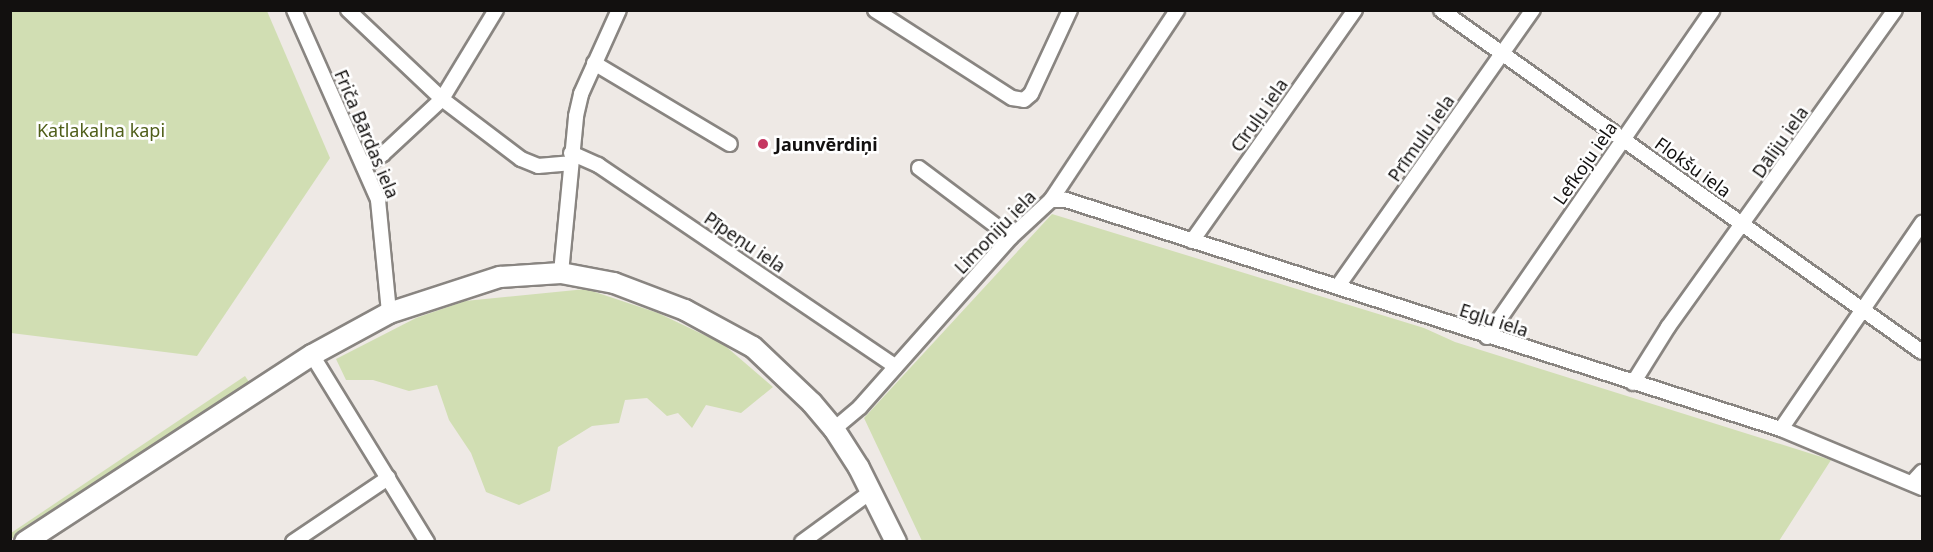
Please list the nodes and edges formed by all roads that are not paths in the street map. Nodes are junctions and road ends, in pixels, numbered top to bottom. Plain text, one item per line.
1 (294, 10) edge
2 (348, 10) edge
3 (496, 10) edge
4 (619, 10) edge
5 (875, 10) edge
6 (1070, 10) edge
7 (1177, 10) edge
8 (1355, 10) edge
9 (1441, 10) edge
10 (1533, 10) edge
11 (1713, 10) edge
12 (1894, 10) edge
13 (1502, 54) junction
14 (594, 63) junction
15 (442, 99) junction
16 (1623, 139) junction
17 (730, 144) dead end
18 (570, 158) junction
19 (364, 166) junction
20 (919, 168) dead end
21 (1051, 200) junction
22 (1923, 223) edge
23 (1744, 226) junction
24 (1011, 237) junction
25 (1192, 241) junction
26 (561, 273) junction
27 (1338, 286) junction
28 (1861, 309) junction
29 (389, 313) junction
30 (1487, 337) junction
31 (1923, 352) edge
32 (312, 356) junction
33 (895, 366) junction
34 (1633, 383) junction
35 (834, 429) junction
36 (1781, 429) junction
37 (1923, 472) edge
38 (388, 478) junction
39 (1917, 486) edge
40 (872, 491) junction
41 (25, 542) edge
42 (293, 542) edge
43 (427, 542) edge
44 (802, 542) edge
45 (896, 542) edge

1 - 19 street, Friča Bārdas iela
2 - 15 street
3 - 15 street
4 - 14 street
5 - 6 street
7 - 21 street, Limoniju iela
8 - 25 street, Cīruļu iela
9 - 13 street, Flokšu iela
10 - 13 street, Prīmulu iela
11 - 16 street, Lefkoju iela
12 - 23 street, Dāliju iela
13 - 16 street, Flokšu iela
13 - 27 street, Prīmulu iela
14 - 17 street
14 - 18 street
15 - 18 street
15 - 19 street
16 - 23 street, Flokšu iela
16 - 30 street, Lefkoju iela
18 - 26 street
18 - 33 street, Pīpeņu iela
19 - 29 street, Friča Bārdas iela
20 - 24 street
21 - 24 street, Limoniju iela
21 - 25 street, Egļu iela
22 - 28 street
23 - 28 street, Flokšu iela
23 - 34 street, Dāliju iela
24 - 33 street, Limoniju iela
25 - 27 street, Egļu iela
26 - 29 main road
26 - 35 main road
27 - 30 street, Egļu iela
28 - 31 street, Flokšu iela
28 - 36 street
29 - 32 main road
30 - 34 street, Egļu iela
32 - 38 street
32 - 41 main road
33 - 35 street, Limoniju iela
34 - 36 street, Egļu iela
35 - 40 main road
36 - 39 street, Egļu iela
37 - 39 street
38 - 42 street
38 - 43 street
40 - 44 street
40 - 45 main road

